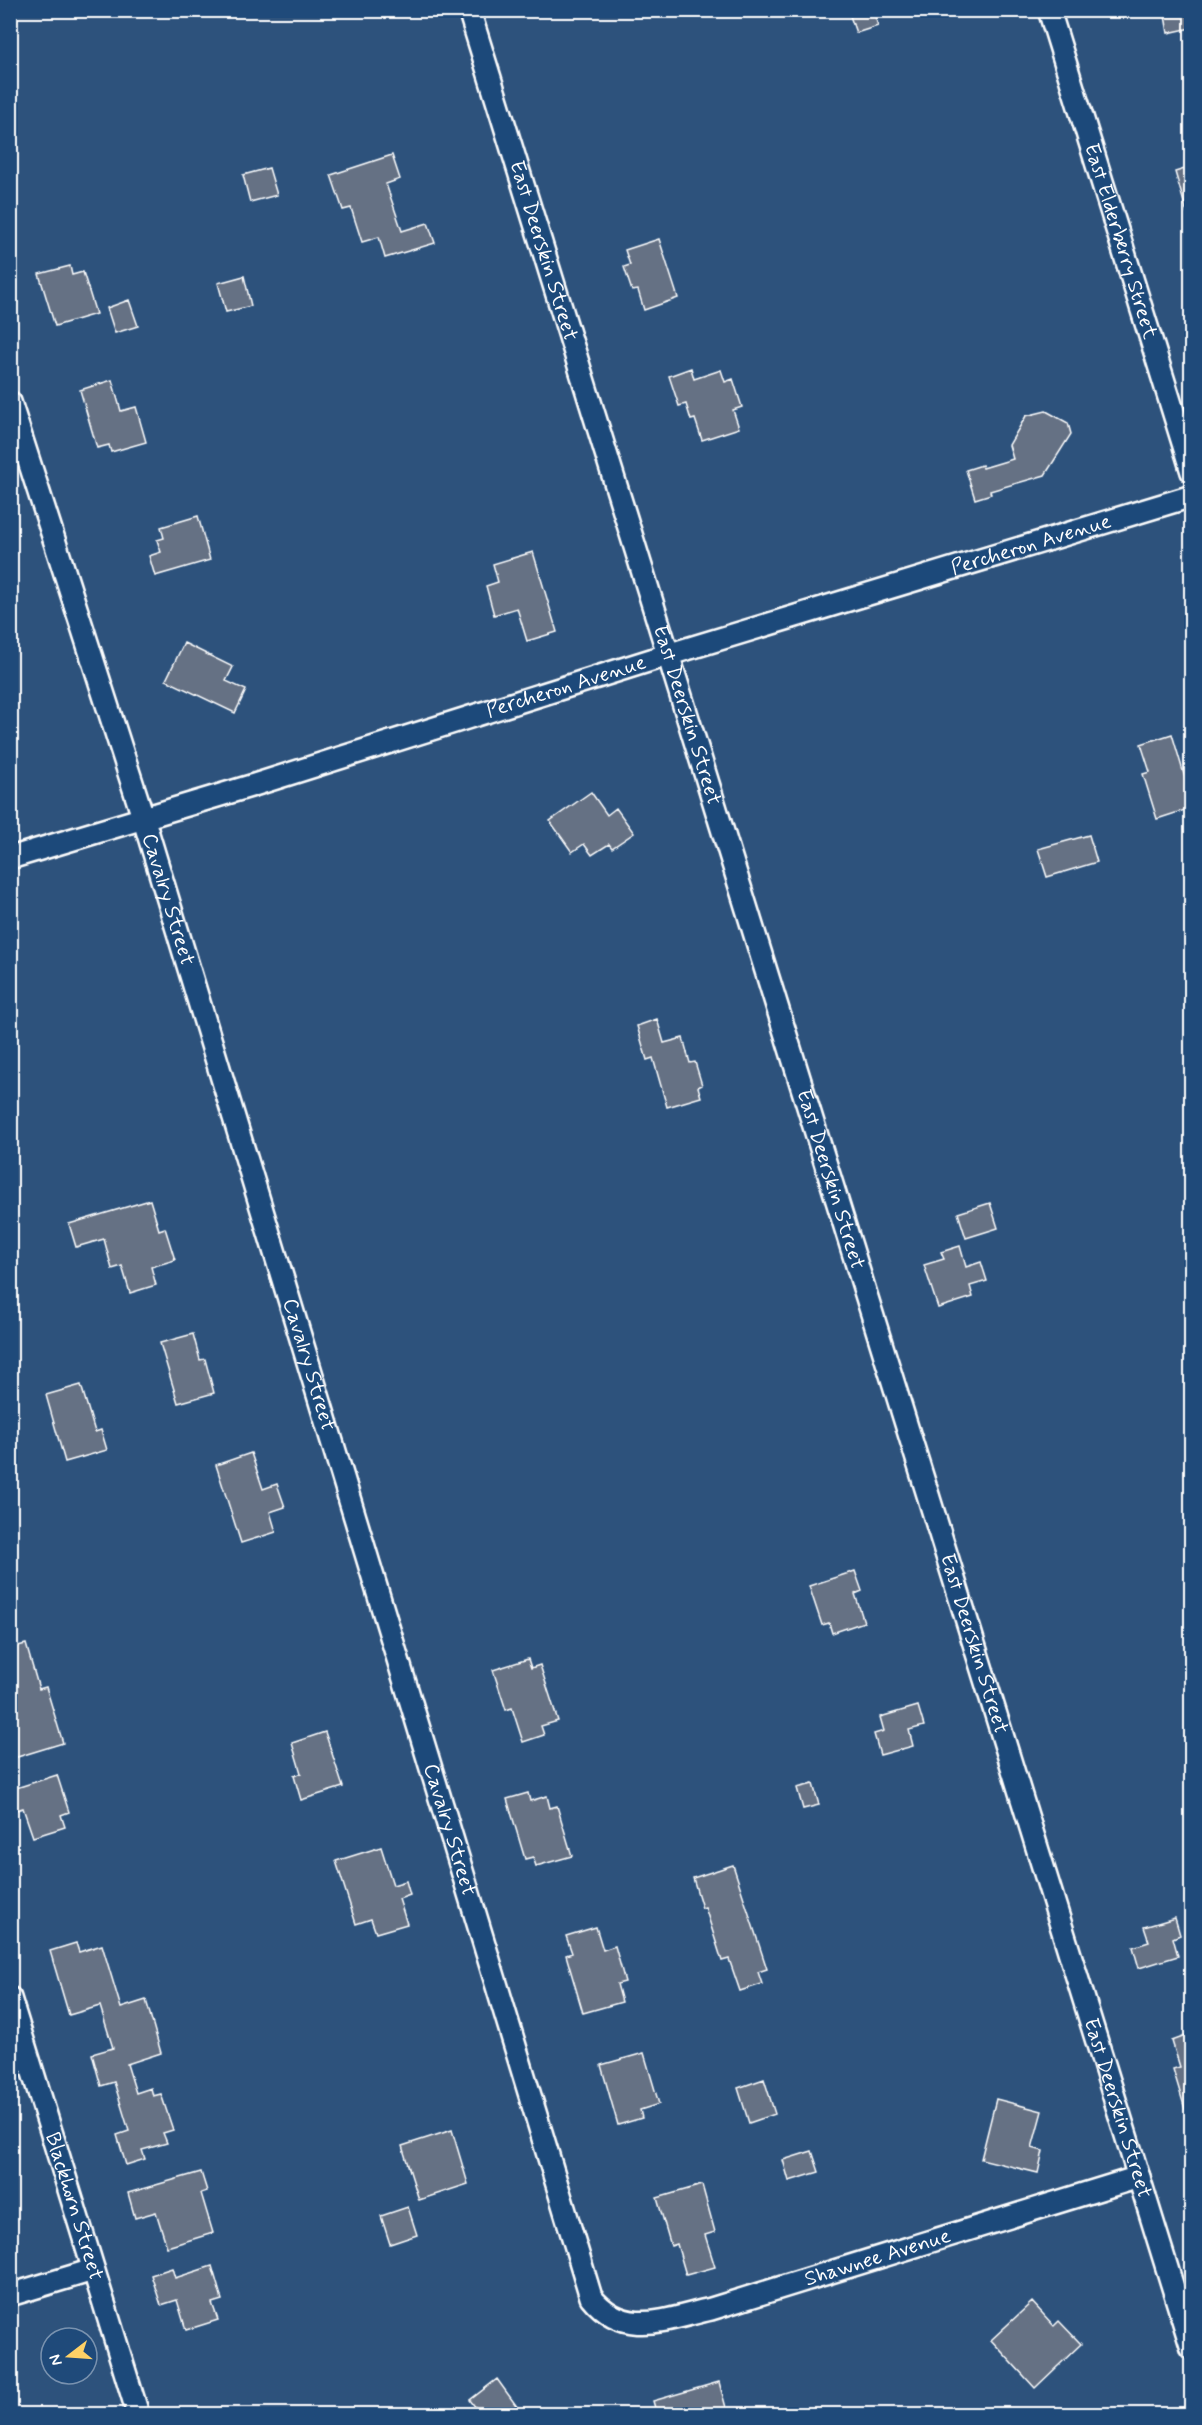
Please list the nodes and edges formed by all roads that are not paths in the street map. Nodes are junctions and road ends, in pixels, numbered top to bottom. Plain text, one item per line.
1 (469, 10) edge
2 (1049, 10) edge
3 (10, 402) edge
4 (1191, 472) edge
5 (1191, 496) edge
6 (667, 655) junction
7 (143, 818) junction
8 (10, 858) edge
9 (10, 1998) edge
10 (1139, 2177) junction
11 (93, 2270) junction
12 (10, 2295) edge
13 (616, 2319) joint
14 (1191, 2349) edge
15 (138, 2415) edge

1 - 6 street, East Deerskin Street
2 - 4 street, East Elderberry Street
3 - 7 street, Cavalry Street
5 - 6 street, Percheron Avenue
6 - 7 street, Percheron Avenue
6 - 10 street, East Deerskin Street
7 - 8 street, Percheron Avenue
7 - 13 street, Cavalry Street
9 - 11 street, Blackhorn Street
10 - 13 street, Shawnee Avenue
10 - 14 street, East Deerskin Street
11 - 12 street
11 - 15 street, Blackhorn Street

